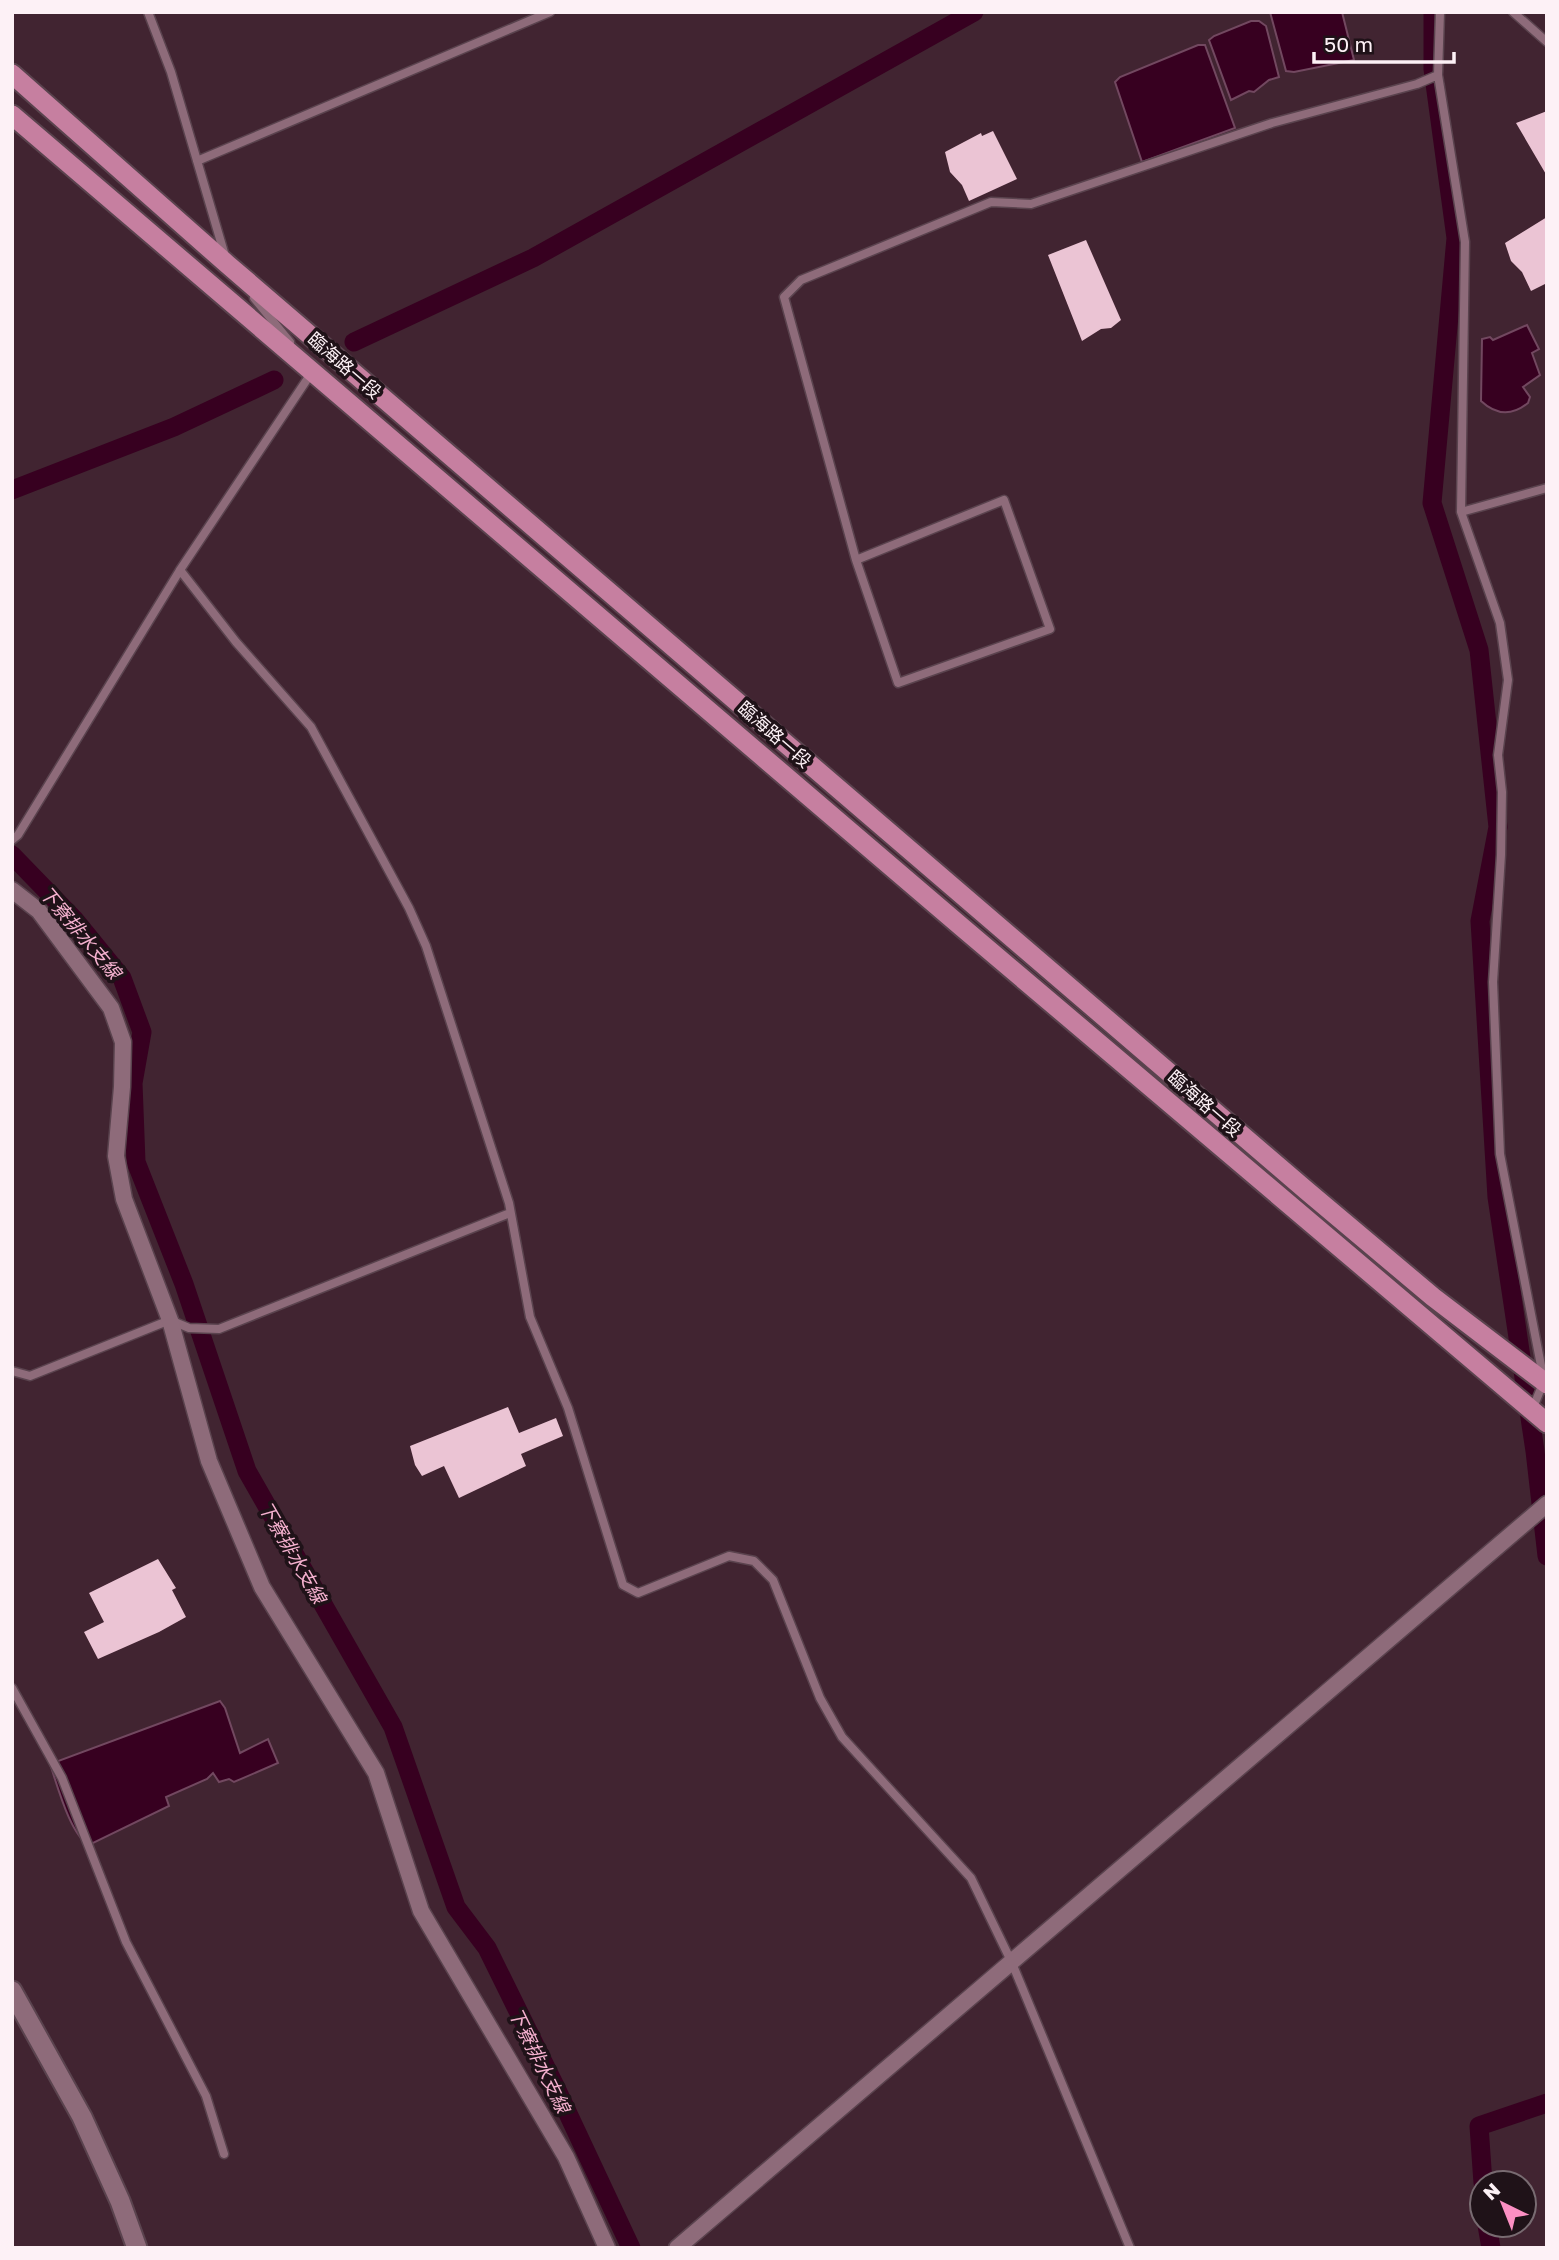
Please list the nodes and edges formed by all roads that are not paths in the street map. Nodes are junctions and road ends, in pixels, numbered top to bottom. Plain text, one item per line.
1 (148, 12) edge
2 (550, 12) edge
3 (1440, 12) edge
4 (1513, 12) edge
5 (1547, 42) edge
6 (12, 74) edge
7 (1438, 75) junction
8 (12, 115) edge
9 (197, 161) junction
10 (228, 264) junction
11 (313, 371) junction
12 (1547, 488) edge
13 (1461, 512) junction
14 (856, 560) junction
15 (180, 570) junction
16 (12, 841) edge
17 (12, 890) edge
18 (510, 1213) junction
19 (170, 1320) junction
20 (12, 1371) edge
21 (1545, 1382) edge
22 (1540, 1417) edge
23 (1547, 1504) edge
24 (12, 1688) edge
25 (1012, 1963) junction
26 (12, 1991) edge
27 (224, 2154) dead end
28 (138, 2248) edge
29 (607, 2248) edge
30 (677, 2248) edge
31 (1130, 2248) edge

1 - 9 lane
2 - 9 lane
3 - 7 lane
4 - 5 lane
6 - 10 main road, 臨海路一段
7 - 13 lane
7 - 14 lane
8 - 11 main road, 臨海路一段
9 - 10 lane
10 - 11 lane
10 - 21 main road, 臨海路一段
11 - 15 lane
11 - 22 main road, 臨海路一段
12 - 13 lane
13 - 21 lane
14 - 14 lane
15 - 16 lane
15 - 18 lane
17 - 19 street
18 - 19 lane
18 - 25 lane
19 - 20 lane
19 - 29 street
21 - 22 lane
23 - 25 street
24 - 27 lane
25 - 30 street
25 - 31 lane
26 - 28 street

